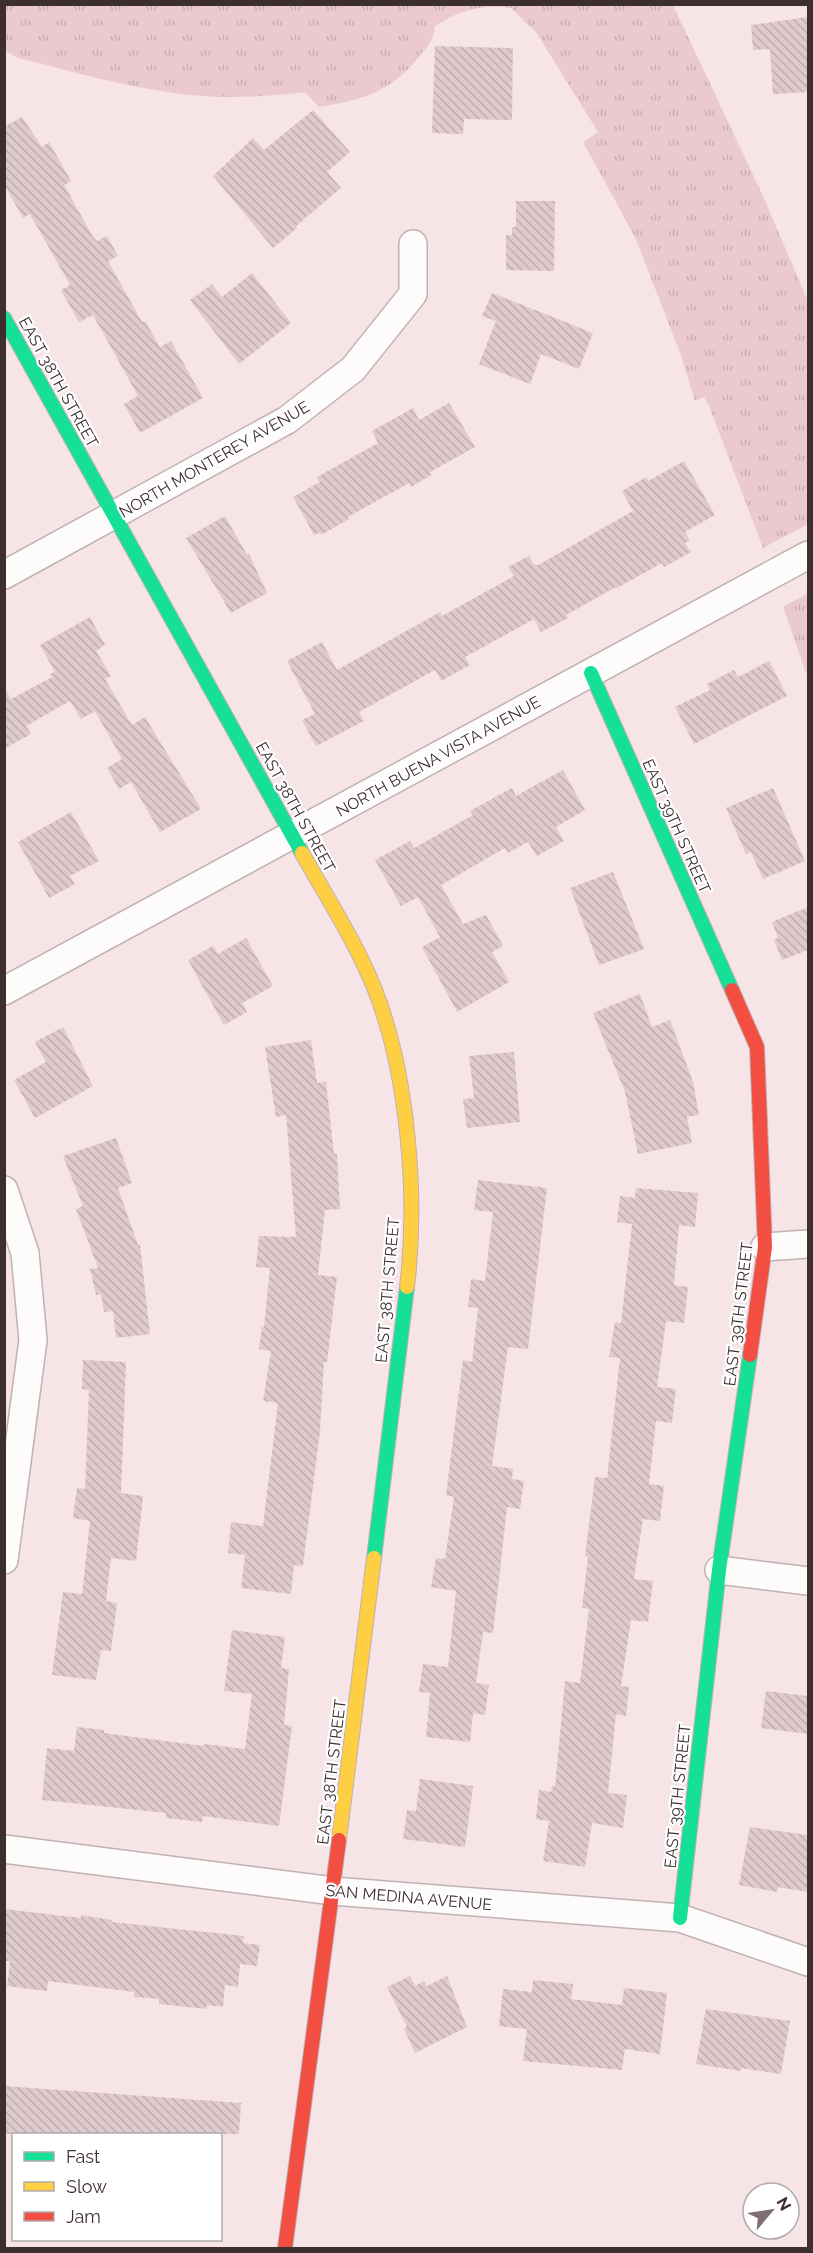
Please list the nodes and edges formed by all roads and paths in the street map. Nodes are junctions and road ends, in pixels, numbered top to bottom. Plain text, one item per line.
1 (413, 244) dead end
2 (4, 318) edge
3 (115, 516) junction
4 (808, 555) edge
5 (4, 575) edge
6 (591, 673) junction
7 (292, 835) junction
8 (4, 991) edge
9 (4, 1190) edge
10 (808, 1244) edge
11 (765, 1247) junction
12 (4, 1560) edge
13 (719, 1569) junction
14 (808, 1581) edge
15 (4, 1849) edge
16 (333, 1891) junction
17 (680, 1918) junction
18 (808, 1962) edge
19 (285, 2248) edge

1 - 3 street, NORTH MONTEREY AVENUE
2 - 3 street, EAST 38TH STREET
3 - 5 street, NORTH MONTEREY AVENUE
3 - 7 street, EAST 38TH STREET
4 - 6 street, NORTH BUENA VISTA AVENUE
6 - 7 street, NORTH BUENA VISTA AVENUE
6 - 11 street, EAST 39TH STREET
7 - 8 street, NORTH BUENA VISTA AVENUE
7 - 16 street, EAST 38TH STREET
9 - 12 street
10 - 11 street
11 - 13 street, EAST 39TH STREET
13 - 14 street
13 - 17 street, EAST 39TH STREET
15 - 16 street, SAN MEDINA AVENUE
16 - 17 street, SAN MEDINA AVENUE
16 - 19 street, EAST 38TH STREET
17 - 18 street, SAN MEDINA AVENUE

